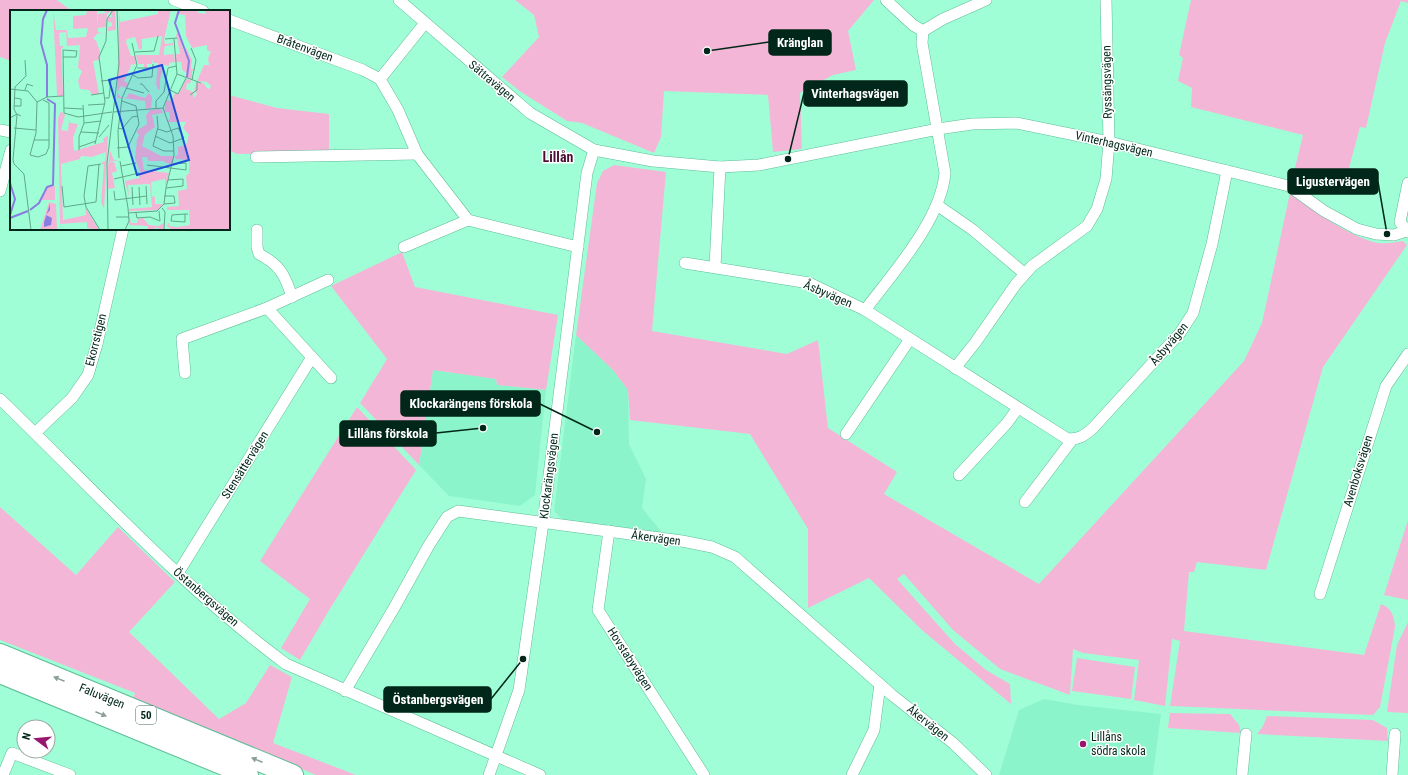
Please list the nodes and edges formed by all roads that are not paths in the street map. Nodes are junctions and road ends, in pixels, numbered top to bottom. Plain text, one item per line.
1 (174, 0) edge
2 (399, 0) edge
3 (886, 0) edge
4 (986, 0) edge
5 (1106, 0) edge
6 (200, 10) edge
7 (230, 20) edge
8 (424, 23) junction
9 (923, 31) junction
10 (380, 78) junction
11 (938, 128) junction
12 (0, 130) edge
13 (10, 132) edge
14 (1109, 142) junction
15 (594, 150) junction
16 (10, 154) edge
17 (416, 154) junction
18 (256, 157) dead end
19 (720, 167) junction
20 (1227, 171) junction
21 (1408, 183) edge
22 (0, 191) edge
23 (937, 205) junction
24 (468, 220) junction
25 (123, 230) edge
26 (257, 230) dead end
27 (1407, 231) edge
28 (404, 247) dead end
29 (578, 247) junction
30 (685, 263) dead end
31 (715, 268) junction
32 (1025, 274) junction
33 (328, 280) dead end
34 (292, 297) junction
35 (267, 308) junction
36 (865, 310) junction
37 (910, 340) junction
38 (1408, 354) edge
39 (312, 357) junction
40 (955, 368) junction
41 (185, 373) dead end
42 (332, 378) dead end
43 (0, 399) edge
44 (1018, 408) junction
45 (35, 433) junction
46 (846, 434) dead end
47 (1072, 440) junction
48 (959, 475) dead end
49 (1025, 502) dead end
50 (542, 523) junction
51 (608, 532) junction
52 (178, 573) junction
53 (1320, 594) dead end
54 (0, 654) edge
55 (0, 673) edge
56 (880, 684) junction
57 (345, 691) junction
58 (1246, 734) dead end
59 (1395, 734) dead end
60 (496, 756) junction
61 (3, 775) edge
62 (70, 775) edge
63 (248, 775) edge
64 (293, 775) edge
65 (489, 775) edge
66 (540, 775) edge
67 (704, 775) edge
68 (852, 775) edge
69 (986, 775) edge
70 (1242, 775) edge
71 (1392, 775) edge

1 - 6 street
2 - 8 street, Sättravägen
3 - 9 street
4 - 9 street
5 - 14 street, Ryssängsvägen
7 - 10 street, Bråtenvägen
8 - 10 street
8 - 15 street, Sättravägen
9 - 11 street
10 - 17 street
11 - 14 street, Vinterhagsvägen
11 - 19 street, Vinterhagsvägen
11 - 23 street
12 - 13 street
14 - 20 street, Vinterhagsvägen
14 - 32 street, Ryssängsvägen
15 - 19 street, Vinterhagsvägen
15 - 29 street, Klockarängsvägen
16 - 22 street
17 - 18 street
17 - 24 street
19 - 31 street
20 - 27 street, Vinterhagsvägen
20 - 47 street, Åsbyvägen
21 - 27 street
23 - 32 street
23 - 36 street
24 - 28 street
24 - 29 street
25 - 45 street, Ekorrstigen
26 - 34 street
29 - 50 street, Klockarängsvägen
30 - 31 street, Åsbyvägen
31 - 36 street, Åsbyvägen
32 - 40 street, Ryssängsvägen
33 - 34 street
34 - 35 street
35 - 39 street
35 - 41 street
36 - 37 street, Åsbyvägen
37 - 40 street, Åsbyvägen
37 - 46 street
38 - 53 street, Avenboksvägen
39 - 42 street
39 - 52 street, Stensättervägen
40 - 44 street, Åsbyvägen
43 - 45 street, Östanbergsvägen
44 - 47 street, Åsbyvägen
44 - 48 street
45 - 52 street, Östanbergsvägen
47 - 49 street, Åsbyvägen
50 - 51 street, Åkervägen
50 - 57 street, Åkervägen
50 - 60 street, Klockarängsvägen
51 - 56 street, Åkervägen
51 - 67 street, Hovstabyvägen
52 - 57 street, Östanbergsvägen
64 -> 54 highway, Faluvägen / 50
55 -> 63 highway, Faluvägen / 50
56 - 68 street
56 - 69 street, Åkervägen
57 - 60 street, Östanbergsvägen
58 - 70 street
59 - 71 street
60 - 65 street, Klockarängsvägen
60 - 66 street, Östanbergsvägen
61 - 62 street

